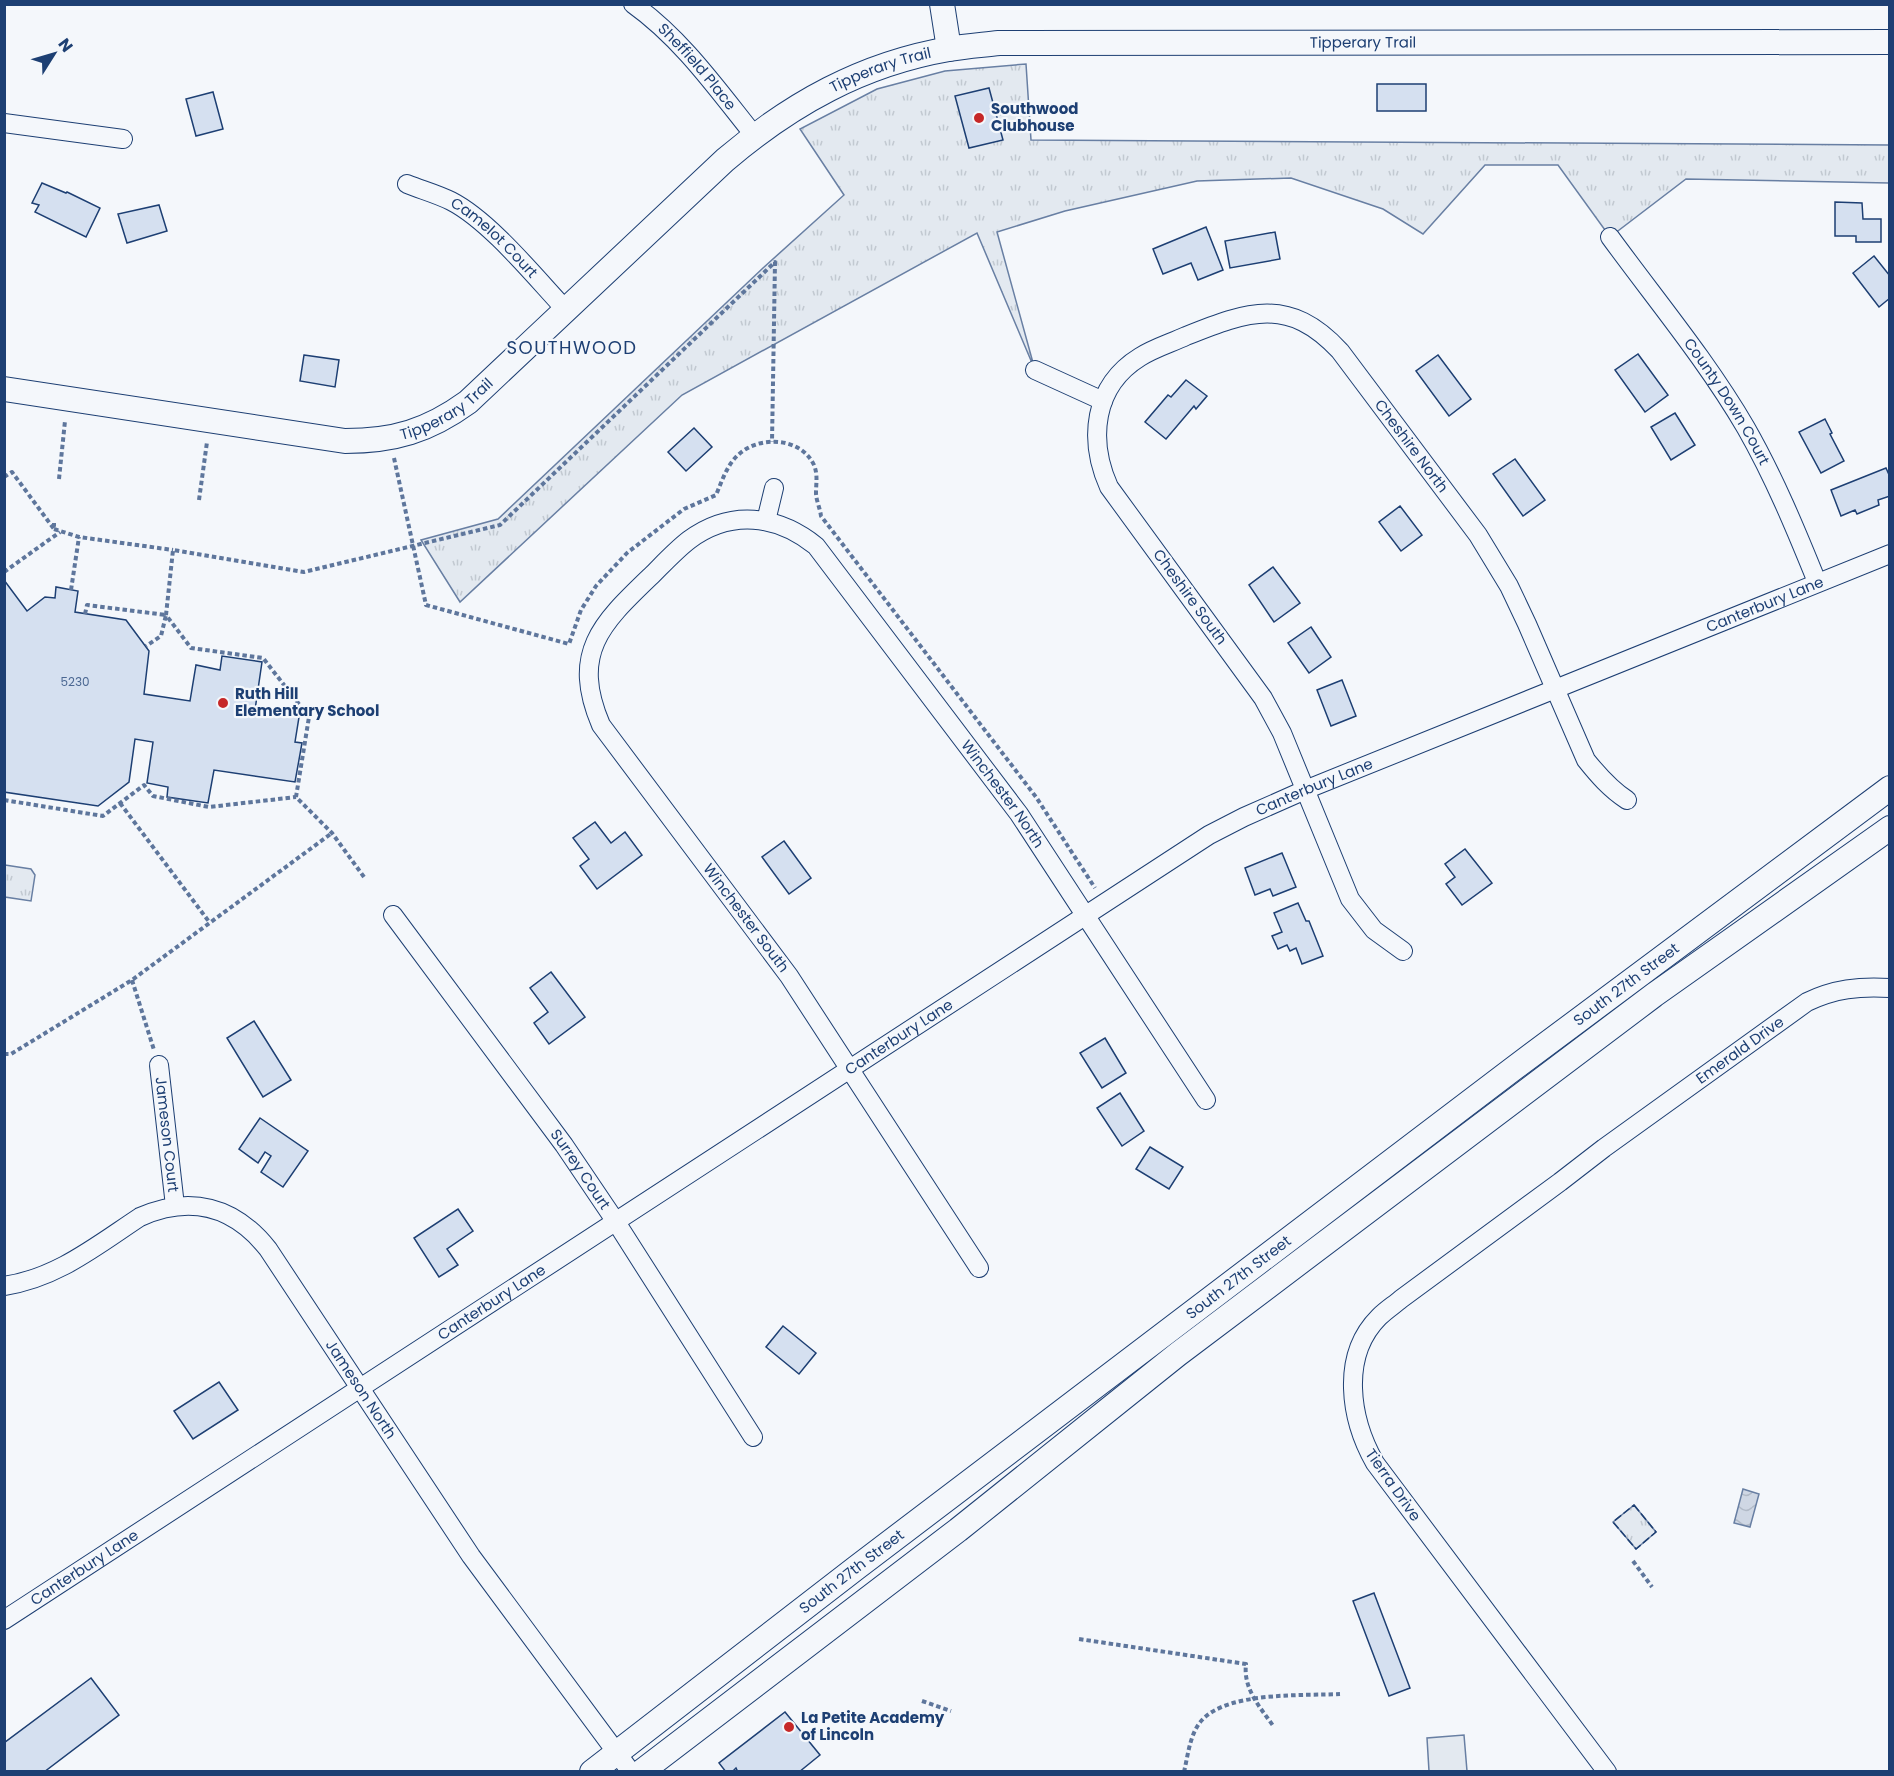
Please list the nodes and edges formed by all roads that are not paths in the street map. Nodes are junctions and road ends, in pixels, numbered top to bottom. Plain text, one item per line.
1 (633, 4) edge
2 (942, 4) edge
3 (1890, 42) edge
4 (949, 49) junction
5 (4, 123) edge
6 (754, 135) junction
7 (123, 139) dead end
8 (407, 184) dead end
9 (1610, 237) dead end
10 (566, 310) junction
11 (1191, 334) joint
12 (1035, 369) dead end
13 (4, 389) edge
14 (1103, 401) junction
15 (774, 488) dead end
16 (766, 521) junction
17 (1890, 554) edge
18 (655, 572) joint
19 (1818, 582) junction
20 (1554, 690) junction
21 (1890, 788) edge
22 (1305, 790) junction
23 (1627, 800) dead end
24 (1890, 828) edge
25 (393, 915) dead end
26 (1085, 915) junction
27 (1403, 951) dead end
28 (1890, 988) edge
29 (159, 1065) road end
30 (850, 1069) junction
31 (1206, 1100) dead end
32 (1604, 1148) joint
33 (175, 1206) junction
34 (616, 1222) junction
35 (979, 1268) dead end
36 (4, 1286) edge
37 (359, 1389) junction
38 (753, 1437) dead end
39 (4, 1620) edge
40 (617, 1753) junction
41 (592, 1772) edge
42 (631, 1772) edge
43 (641, 1772) edge
44 (1607, 1772) edge

1 - 6 street, Sheffield Place
2 - 4 main road
3 - 4 main road, Tipperary Trail
4 - 6 main road, Tipperary Trail
5 - 7 street
6 - 10 main road, Tipperary Trail
8 - 10 street, Camelot Court
9 - 19 street, County Down Court
10 - 13 main road, Tipperary Trail
11 - 14 street, Cheshire South
11 - 20 street, Cheshire North
12 - 14 street
14 - 22 street, Cheshire South
15 - 16 street
16 - 18 street, Winchester North
16 - 26 street, Winchester North
17 - 19 street, Canterbury Lane
18 - 30 street, Winchester South
19 - 20 street, Canterbury Lane
20 - 22 street, Canterbury Lane
20 - 23 street, Cheshire North
21 - 40 main road, South 27th Street
22 - 26 street, Canterbury Lane
22 - 27 street, Cheshire South
24 - 43 main road, South 27th Street
25 - 34 street, Surrey Court
26 - 30 street, Canterbury Lane
26 - 31 street, Winchester North
28 - 32 street, Emerald Drive
29 - 33 street, Jameson Court
30 - 34 street, Canterbury Lane
30 - 35 street, Winchester South
32 - 44 street, Tierra Drive
33 - 36 street, Jameson North
33 - 37 street, Jameson North
34 - 37 street, Canterbury Lane
34 - 38 street, Surrey Court
37 - 39 street, Canterbury Lane
37 - 40 street, Jameson North
40 - 41 main road, South 27th Street
40 - 42 street, Jameson North

